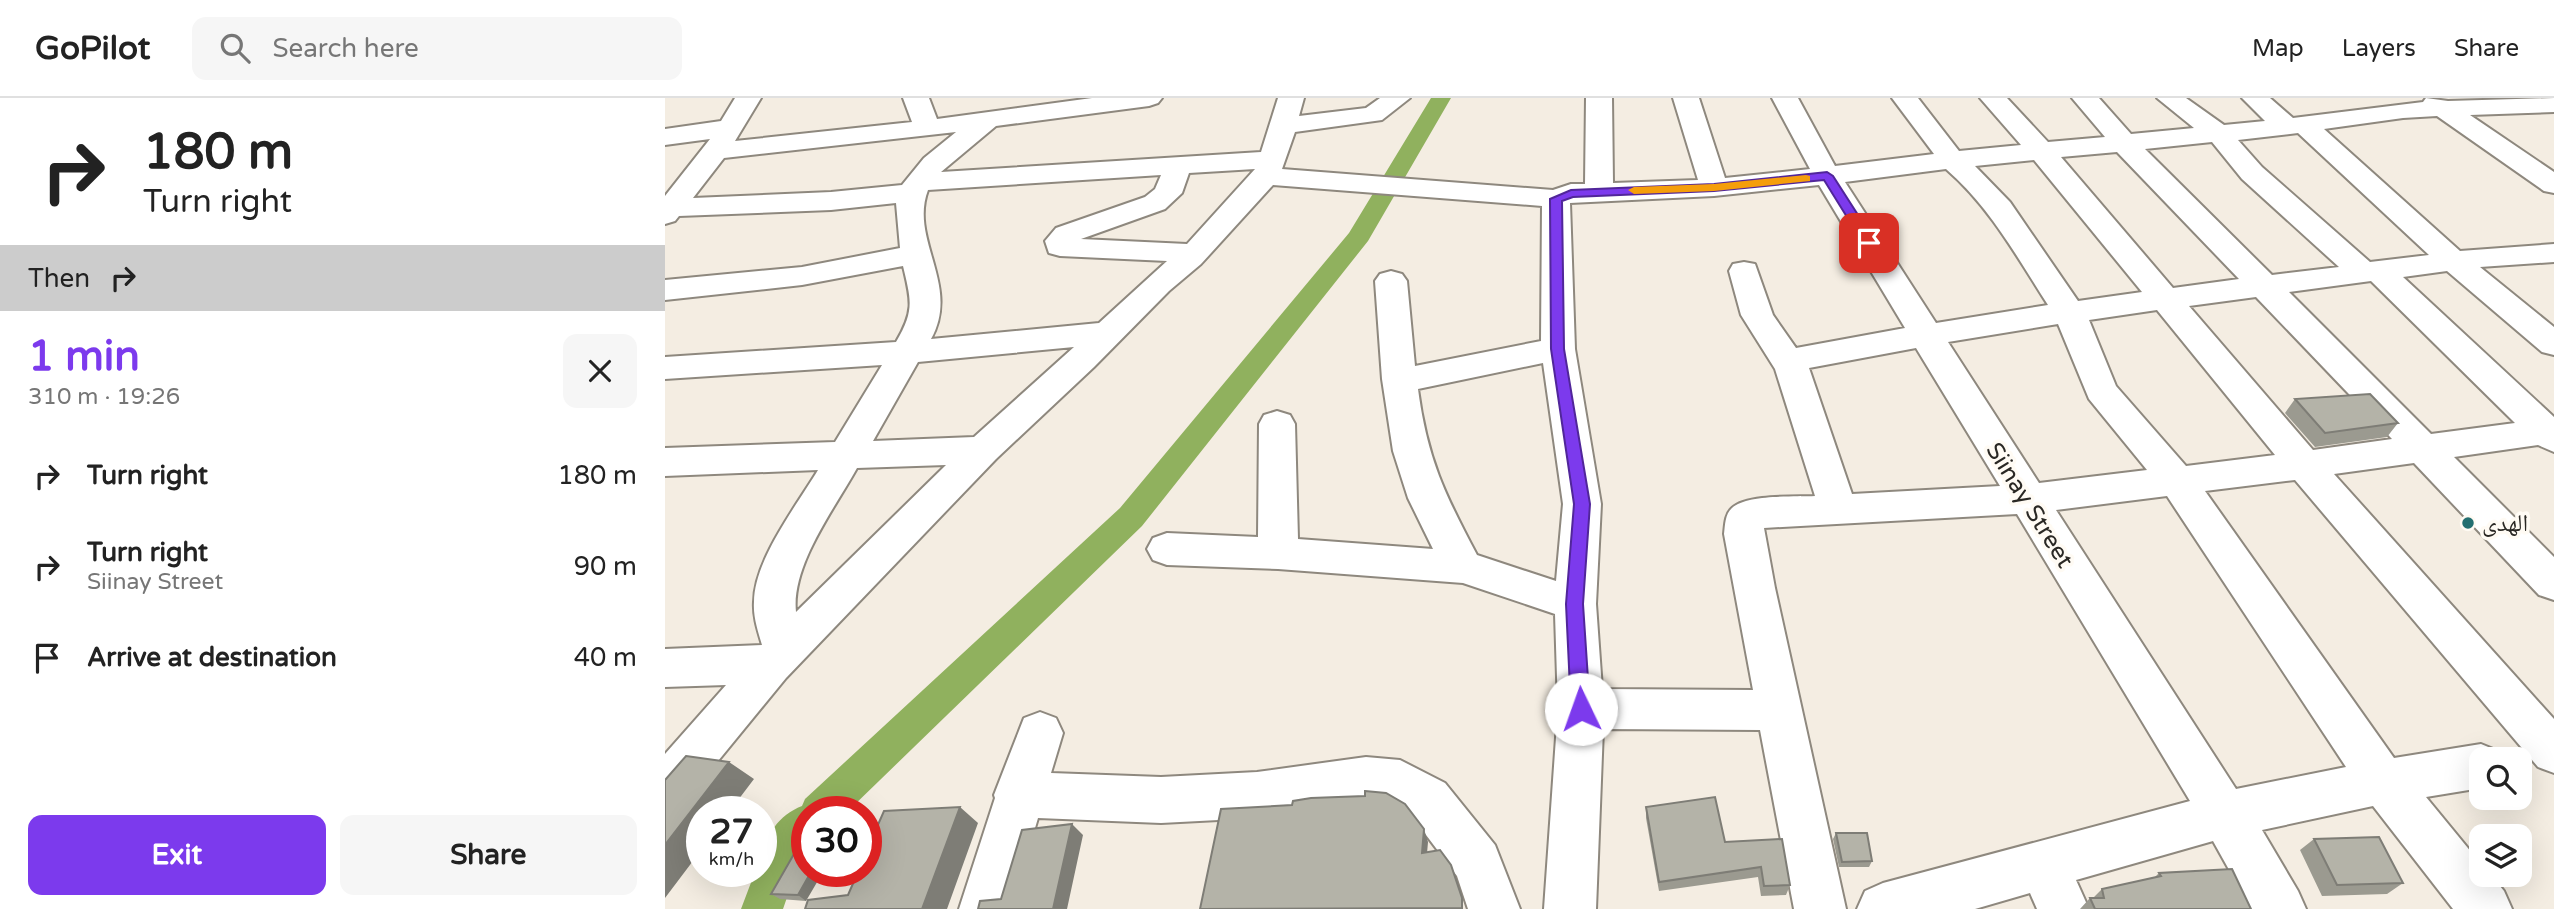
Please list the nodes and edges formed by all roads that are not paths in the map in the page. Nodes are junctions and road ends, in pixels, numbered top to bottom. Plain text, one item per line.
1 (748, 98) edge
2 (916, 98) edge
3 (1149, 98) edge
4 (1397, 98) edge
5 (1599, 98) edge
6 (1686, 98) edge
7 (1785, 98) edge
8 (1905, 98) edge
9 (1993, 98) edge
10 (2085, 98) edge
11 (2170, 98) edge
12 (2255, 98) edge
13 (2435, 103) edge
14 (2554, 104) edge
15 (1008, 111) edge
16 (1287, 112) edge
17 (2295, 126) junction
18 (927, 128) junction
19 (2220, 134) junction
20 (665, 138) edge
21 (722, 139) junction
22 (2125, 144) junction
23 (2042, 152) junction
24 (1952, 160) junction
25 (1178, 166) junction
26 (2541, 167) edge
27 (1269, 168) junction
28 (1827, 176) junction
29 (2554, 185) edge
30 (915, 188) junction
31 (1714, 188) junction
32 (1599, 192) junction
33 (1556, 199) junction
34 (668, 211) edge
35 (1195, 253) junction
36 (2554, 253) edge
37 (916, 254) junction
38 (2452, 260) junction
39 (2370, 270) junction
40 (1744, 271) dead end
41 (1391, 281) dead end
42 (2266, 286) junction
43 (665, 290) edge
44 (2165, 298) junction
45 (2070, 314) junction
46 (1109, 333) junction
47 (1925, 334) junction
48 (2554, 345) edge
49 (1557, 349) junction
50 (906, 352) junction
51 (1788, 361) junction
52 (665, 368) edge
53 (1400, 381) junction
54 (1277, 424) dead end
55 (2551, 433) edge
56 (2420, 447) junction
57 (983, 450) junction
58 (847, 453) junction
59 (665, 462) edge
60 (2304, 466) junction
61 (2177, 481) junction
62 (2026, 499) junction
63 (1838, 509) junction
64 (1167, 549) dead end
65 (1278, 553) junction
66 (1463, 567) junction
67 (2554, 583) edge
68 (1575, 604) junction
69 (778, 658) junction
70 (665, 668) edge
71 (1581, 709) junction
72 (1778, 710) junction
73 (1040, 733) dead end
74 (2554, 753) edge
75 (2532, 758) edge
76 (2469, 768) edge
77 (2383, 782) junction
78 (665, 789) edge
79 (1018, 795) junction
80 (2225, 815) junction
81 (2053, 888) edge
82 (985, 909) edge
83 (1494, 909) edge
84 (1570, 909) edge
85 (1820, 909) edge
86 (1884, 909) edge
87 (2280, 909) edge
88 (2486, 909) edge

1 - 21 street
2 - 18 street
3 - 15 street
4 - 16 street
5 - 32 street
6 - 31 street
7 - 28 street, Siinay Street
8 - 24 street
9 - 23 street
10 - 22 street
11 - 19 street
12 - 17 street
13 - 14 street
13 - 17 street
13 - 26 street
15 - 18 street
15 - 30 street
16 - 27 street
17 - 19 street
17 - 38 street
18 - 21 street
19 - 22 street
19 - 39 street
20 - 21 street
21 - 34 street
22 - 23 street
22 - 42 street
23 - 24 street
23 - 44 street
24 - 28 street
24 - 45 street
25 - 27 street
25 - 30 street
25 - 35 street
26 - 29 street
27 - 33 street
27 - 35 street
28 - 31 street
28 - 47 street, Siinay Street
30 - 34 street
30 - 37 street
31 - 32 street
32 - 33 street
33 - 49 street
35 - 46 street
36 - 38 street
37 - 43 street
37 - 50 street
38 - 39 street
38 - 48 street
39 - 42 street
39 - 55 street
40 - 51 street
41 - 53 street
42 - 44 street
42 - 56 street
44 - 45 street
44 - 60 street
45 - 47 street
45 - 61 street
46 - 50 street
46 - 57 street
47 - 51 street
47 - 62 street, Siinay Street
49 - 53 street
49 - 68 street
50 - 52 street
50 - 58 street
51 - 63 street
53 - 66 street
54 - 65 street
55 - 56 street
56 - 60 street
56 - 67 street
57 - 58 street
57 - 69 street
58 - 59 street
58 - 69 street
60 - 61 street
60 - 74 street
61 - 62 street
61 - 77 street
62 - 63 street
62 - 80 street, Siinay Street
63 - 72 street
64 - 65 street
65 - 66 street
66 - 68 street
68 - 71 street
69 - 70 street
69 - 78 street
71 - 72 street
71 - 84 street
72 - 85 street
73 - 79 street
74 - 75 street
76 - 77 street
77 - 80 street
77 - 88 street
79 - 82 street
79 - 83 street
80 - 81 street
80 - 87 street, Siinay Street
81 - 86 street

